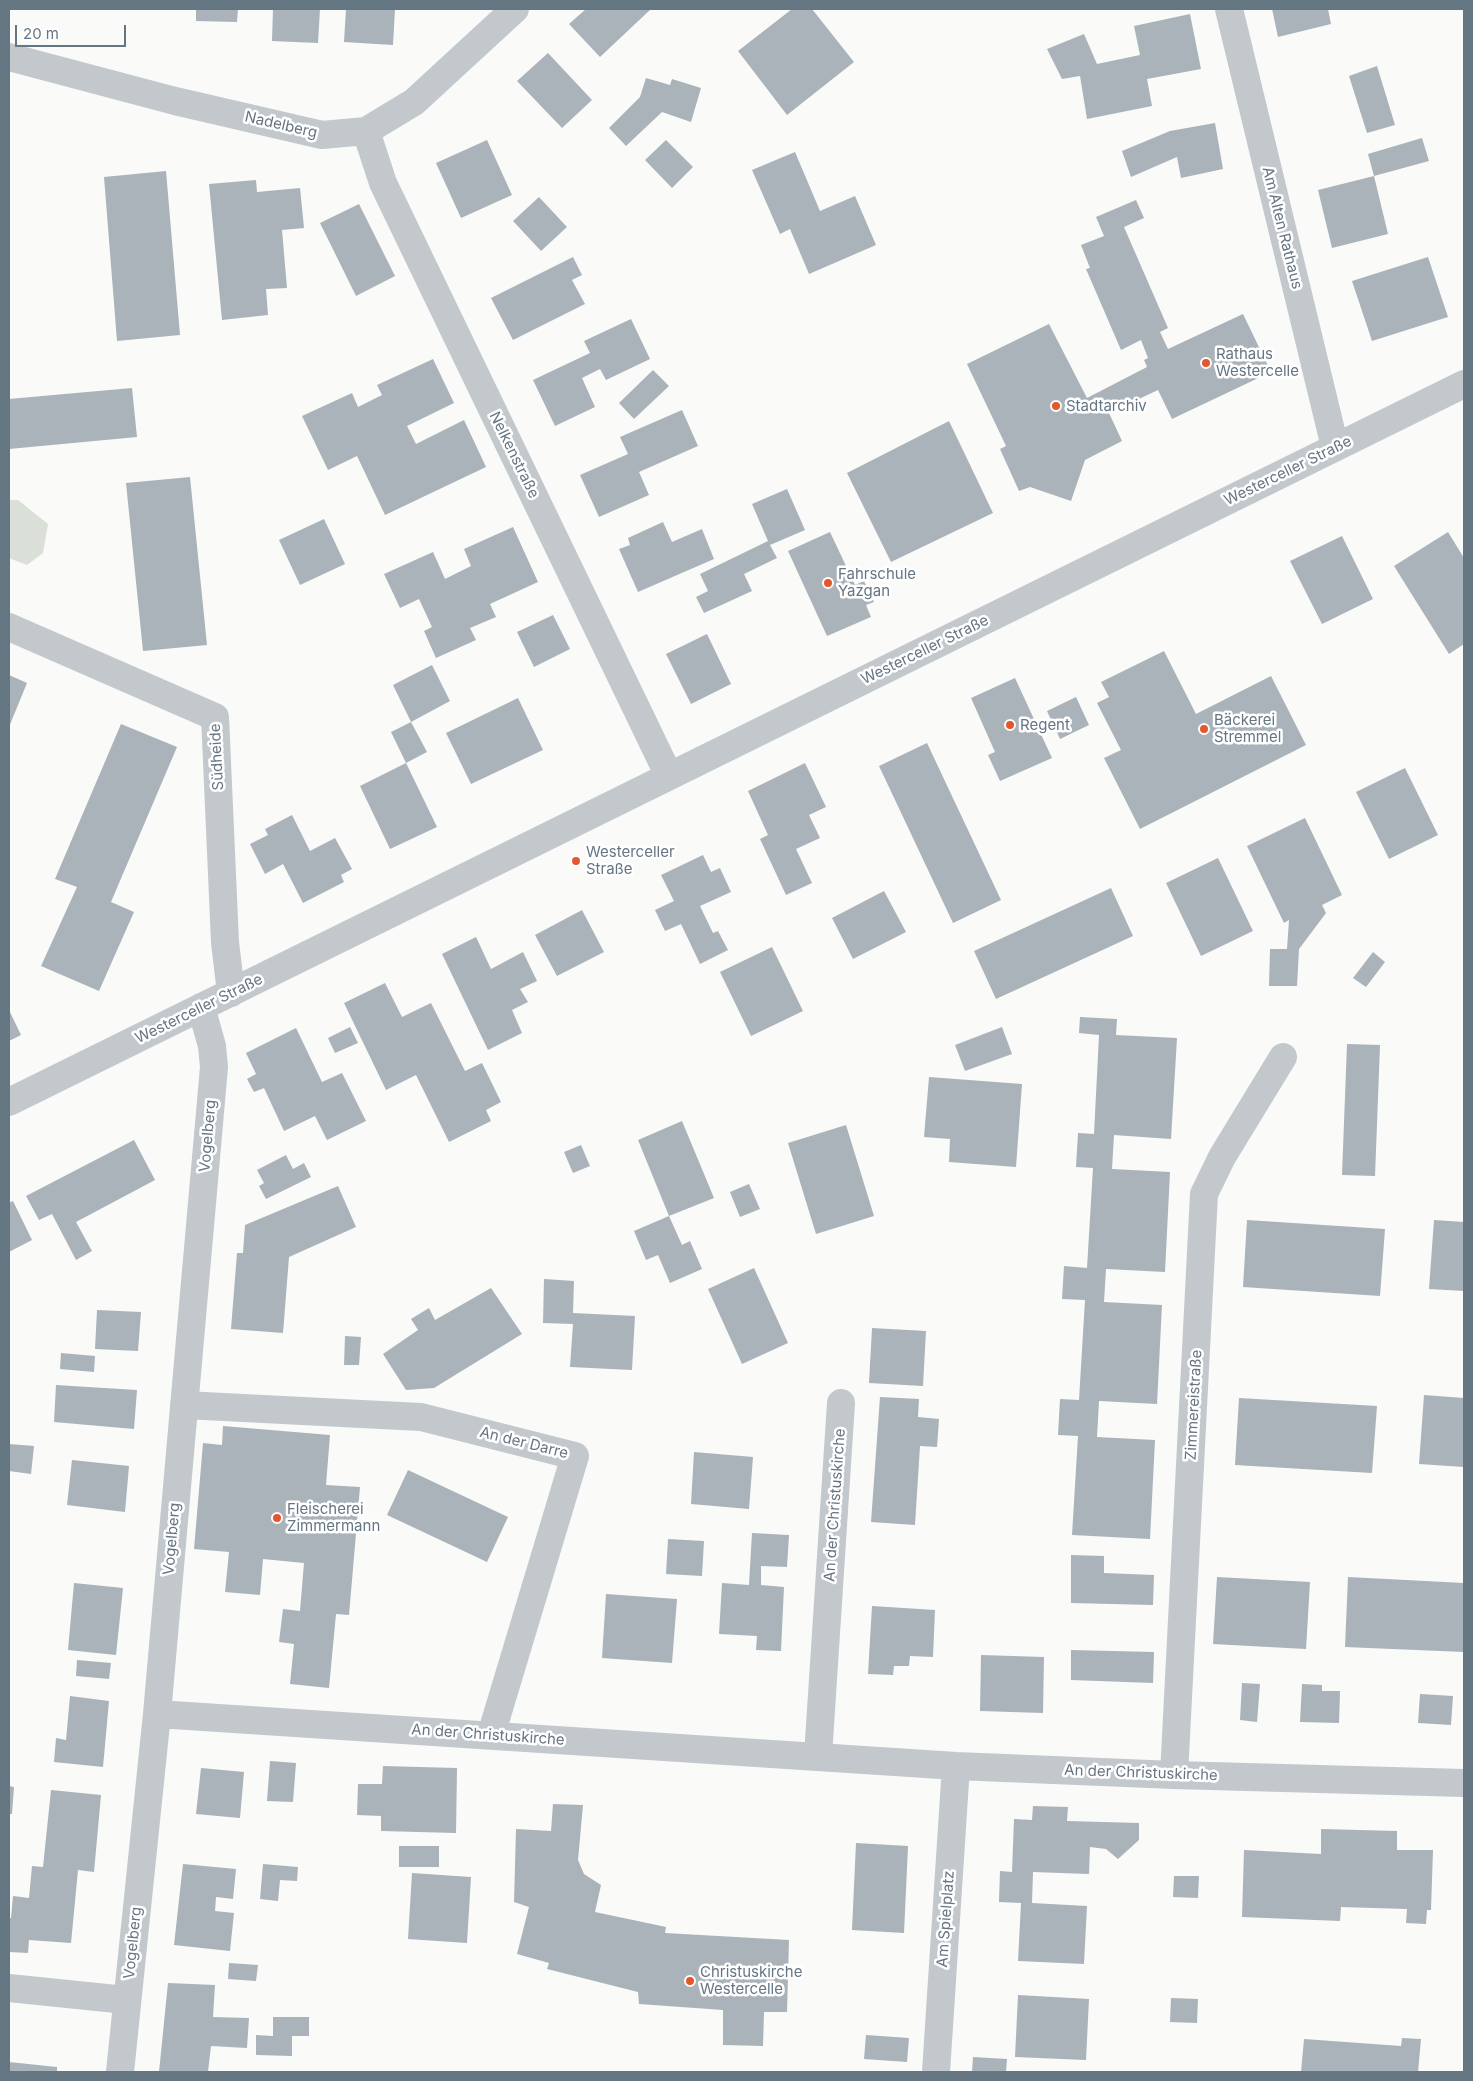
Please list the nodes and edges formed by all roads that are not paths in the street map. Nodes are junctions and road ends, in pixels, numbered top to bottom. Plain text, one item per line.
1 (515, 9) edge
2 (1229, 9) edge
3 (9, 57) edge
4 (366, 131) junction
5 (1464, 384) edge
6 (1335, 447) junction
7 (9, 627) edge
8 (669, 776) junction
9 (231, 992) junction
10 (201, 1007) junction
11 (1283, 1057) dead end
12 (9, 1102) edge
13 (841, 1403) dead end
14 (184, 1405) junction
15 (157, 1714) junction
16 (491, 1735) junction
17 (818, 1756) junction
18 (956, 1766) junction
19 (1174, 1775) junction
20 (1464, 1783) edge
21 (9, 1988) edge
22 (126, 2000) junction
23 (120, 2072) edge
24 (936, 2072) edge

1 - 4 street, Nadelberg
2 - 6 street, Am Alten Rathaus
3 - 4 street, Nadelberg
4 - 8 street, Nelkenstraße
5 - 6 street, Westerceller Straße
6 - 8 street, Westerceller Straße
7 - 9 street, Südheide
8 - 9 street, Westerceller Straße
9 - 10 street, Westerceller Straße
10 - 12 street, Westerceller Straße
10 - 14 street, Vogelberg
11 - 19 street, Zimmereistraße
13 - 17 street, An der Christuskirche
14 - 15 street, Vogelberg
14 - 16 street, An der Darre
15 - 16 street, An der Christuskirche
15 - 22 street, Vogelberg
16 - 17 street, An der Christuskirche
17 - 18 street, An der Christuskirche
18 - 19 street, An der Christuskirche
18 - 24 street, Am Spielplatz
19 - 20 street, An der Christuskirche
21 - 22 street
22 - 23 street, Vogelberg

